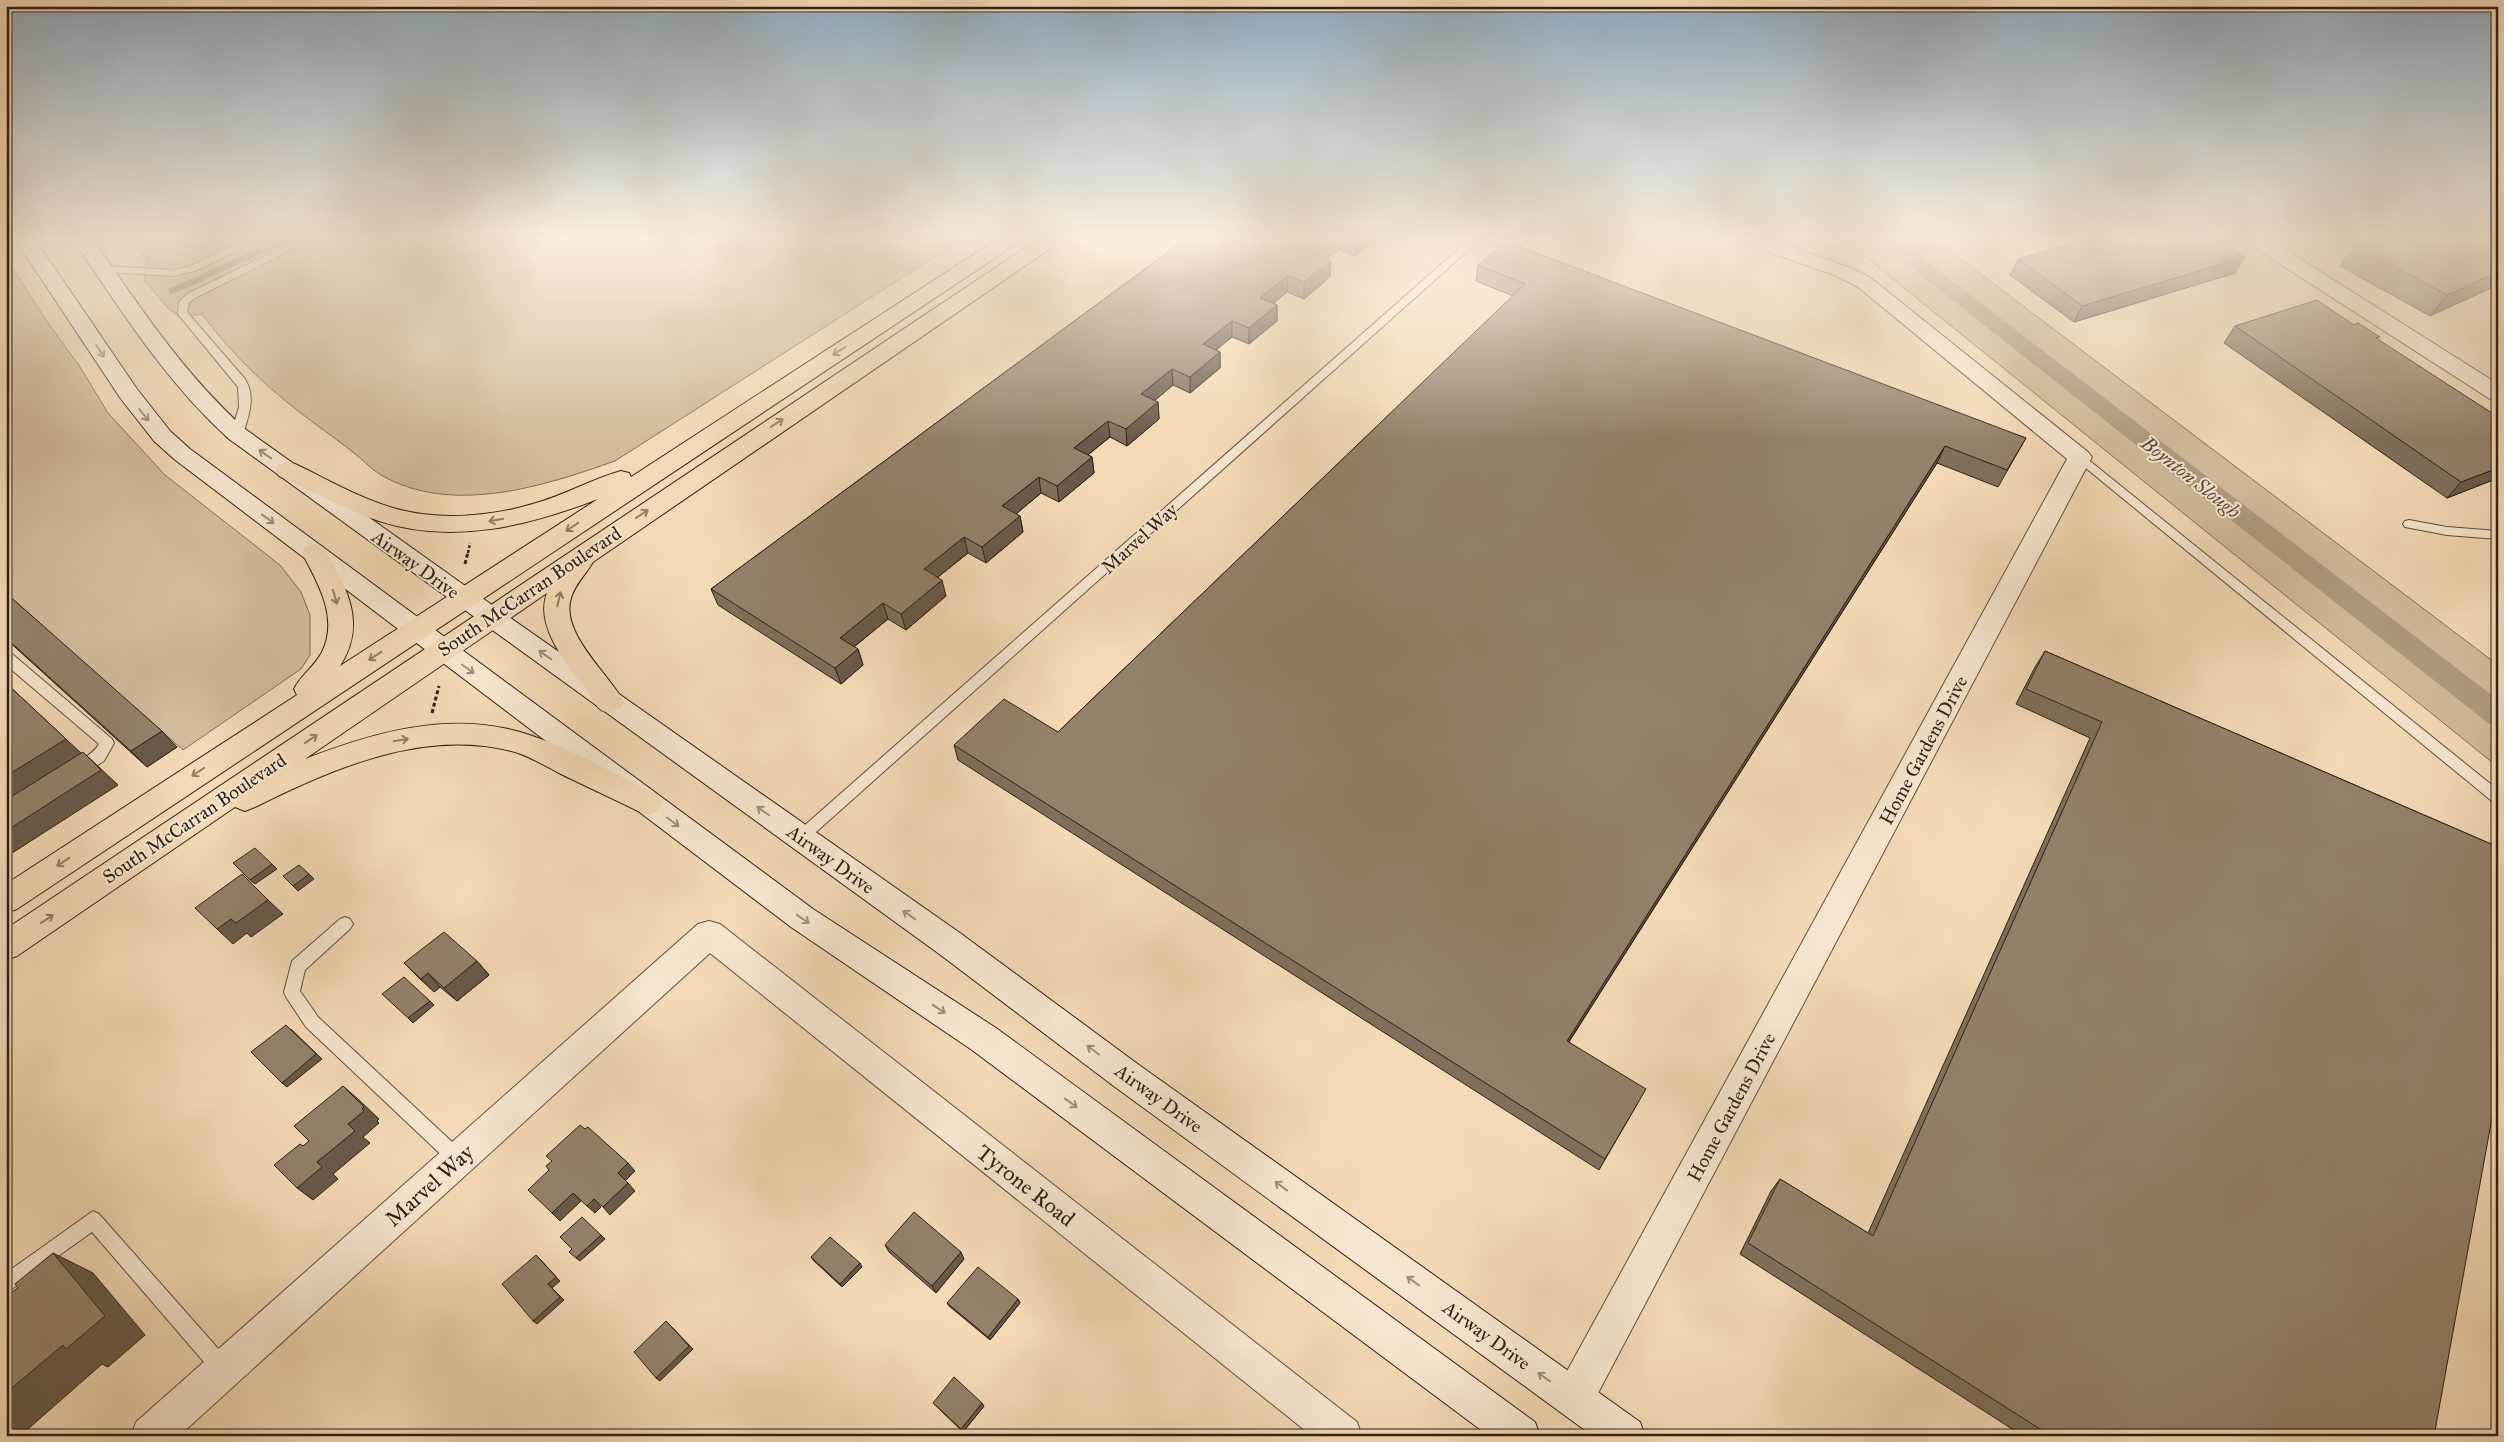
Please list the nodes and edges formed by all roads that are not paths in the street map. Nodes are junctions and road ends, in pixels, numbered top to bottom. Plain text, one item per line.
1 (69, 305) edge
2 (131, 305) edge
3 (183, 305) edge
4 (909, 305) edge
5 (953, 305) edge
6 (1400, 305) edge
7 (1893, 305) edge
8 (2359, 305) edge
9 (2498, 394) edge
10 (237, 434) junction
11 (701, 441) junction
12 (2080, 457) junction
13 (287, 470) junction
14 (2409, 524) dead end
15 (2498, 535) edge
16 (588, 551) junction
17 (314, 553) junction
18 (463, 598) junction
19 (490, 617) junction
20 (416, 629) junction
21 (442, 649) junction
22 (6, 657) edge
23 (610, 702) junction
24 (266, 727) junction
25 (65, 778) edge
26 (2498, 798) edge
27 (648, 803) junction
28 (801, 837) junction
29 (151, 848) junction
30 (6, 900) edge
31 (345, 924) dead end
32 (709, 934) joint
33 (6, 946) edge
34 (458, 1159) junction
35 (6, 1284) edge
36 (223, 1369) junction
37 (1574, 1398) junction
38 (150, 1436) edge
39 (1343, 1436) edge
40 (1521, 1436) edge
41 (1608, 1436) edge
42 (1626, 1436) edge

1 -> 17 main road
2 - 10 main road, Airway Drive
3 - 10 lane
4 -> 11 main road, South McCarran Boulevard
16 -> 5 main road, South McCarran Boulevard
6 - 28 lane, Marvel Way
7 - 12 main road
8 - 9 main road
13 -> 10 main road, Airway Drive
11 -> 13 main road
11 -> 18 main road, South McCarran Boulevard
12 - 26 lane
12 - 37 main road, Home Gardens Drive
13 - 18 main road, Airway Drive
14 - 15 lane
16 - 19 main road, South McCarran Boulevard
23 -> 16 main road
17 - 20 main road
17 -> 24 main road
18 - 19 main road, Airway Drive
18 - 20 main road, South McCarran Boulevard
19 - 21 main road, South McCarran Boulevard
23 -> 19 main road, Airway Drive
20 - 21 main road
20 -> 24 main road, South McCarran Boulevard
21 -> 27 main road
29 -> 21 main road, South McCarran Boulevard
22 - 25 lane
28 -> 23 main road, Airway Drive
24 -> 30 main road, South McCarran Boulevard
29 -> 27 main road
27 -> 40 main road
37 -> 28 main road, Airway Drive
33 -> 29 main road, South McCarran Boulevard
31 - 34 lane
32 - 34 main road, Marvel Way
32 - 39 main road, Tyrone Road
34 - 36 main road, Marvel Way
35 - 36 lane
36 - 38 main road, Marvel Way
37 - 41 main road
37 - 42 main road, Airway Drive

